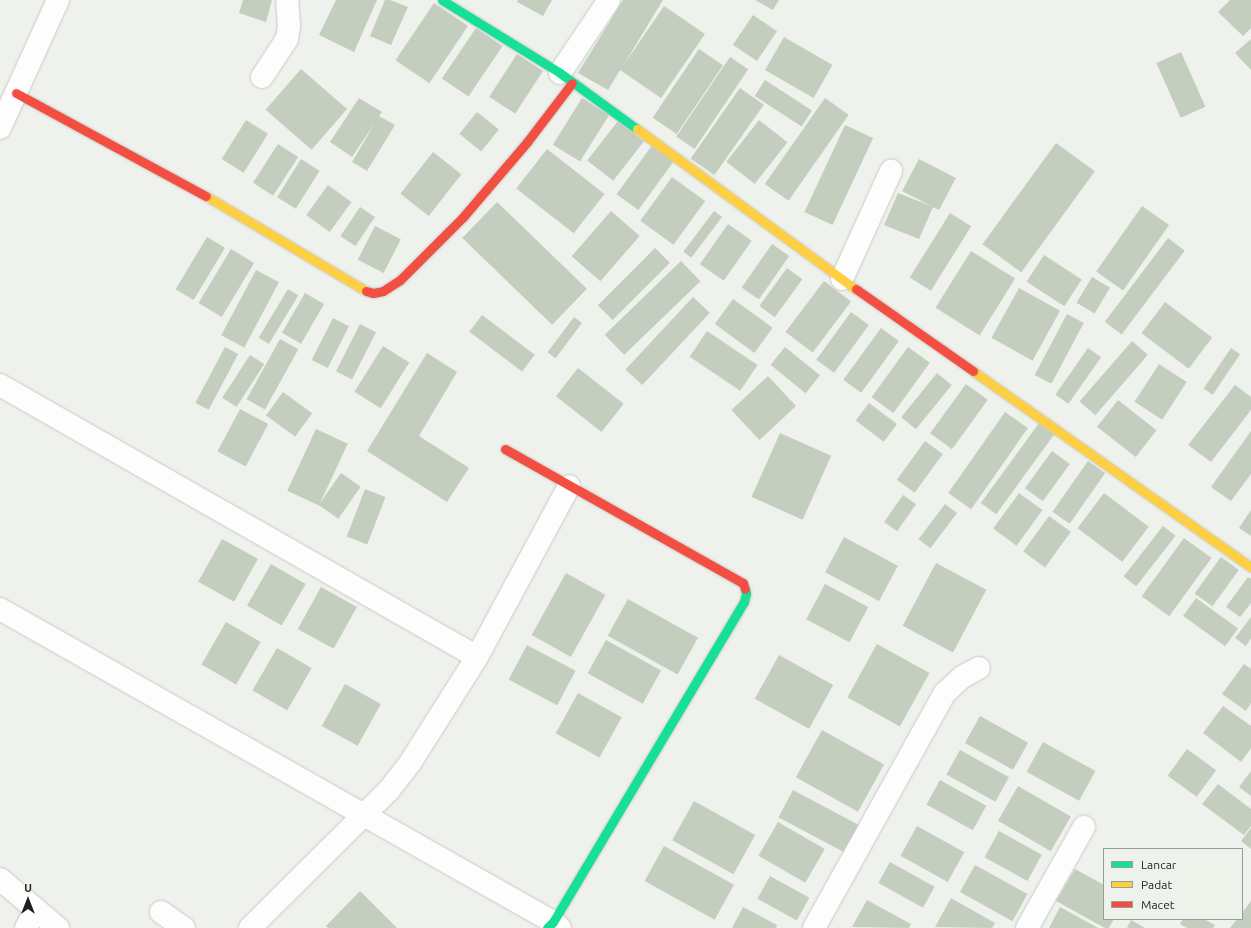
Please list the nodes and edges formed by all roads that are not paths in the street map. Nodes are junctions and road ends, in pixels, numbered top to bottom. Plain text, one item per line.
1 (58, 0) edge
2 (286, 0) edge
3 (442, 0) edge
4 (609, 0) edge
5 (262, 77) dead end
6 (566, 78) junction
7 (16, 93) junction
8 (0, 128) edge
9 (891, 171) dead end
10 (842, 279) junction
11 (0, 384) edge
12 (505, 449) dead end
13 (570, 486) junction
14 (1251, 567) edge
15 (0, 609) edge
16 (476, 657) junction
17 (979, 668) dead end
18 (364, 815) junction
19 (1084, 827) dead end
20 (0, 879) edge
21 (36, 908) junction
22 (161, 912) dead end
23 (554, 926) edge
24 (26, 928) edge
25 (58, 928) edge
26 (184, 928) edge
27 (250, 928) edge
28 (814, 928) edge
29 (1027, 928) edge

1 - 7 street
2 - 5 street
3 - 6 street
4 - 6 street
6 - 7 street
6 - 10 street
7 - 8 street
9 - 10 street
10 - 14 street
11 - 16 street
12 - 13 street
13 - 16 street
13 - 23 street
15 - 18 street
16 - 18 street
17 - 28 street
18 - 23 street
18 - 27 street
19 - 29 street
20 - 21 street
21 - 24 street
21 - 25 street
22 - 26 street

